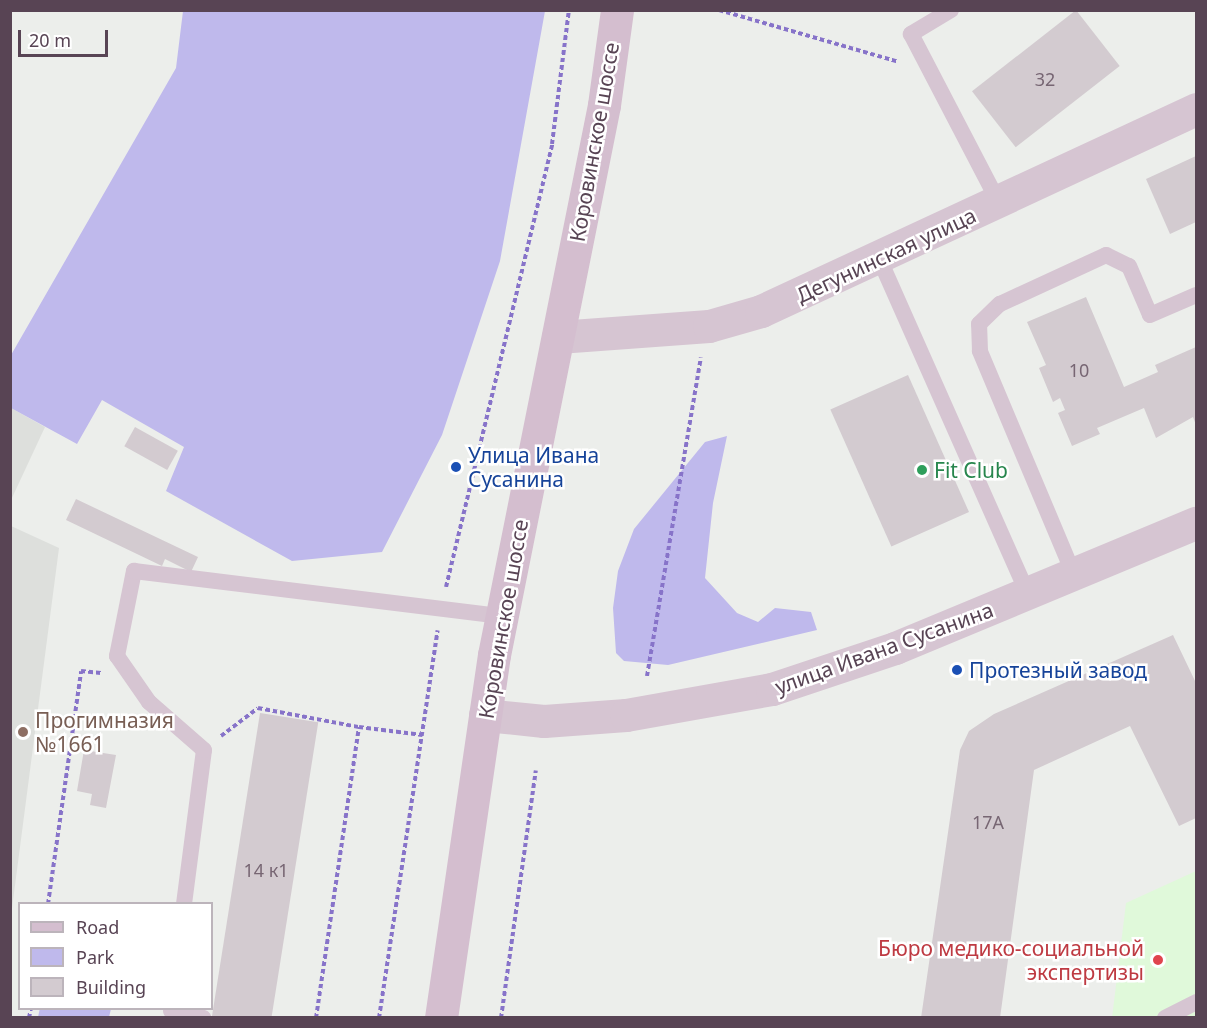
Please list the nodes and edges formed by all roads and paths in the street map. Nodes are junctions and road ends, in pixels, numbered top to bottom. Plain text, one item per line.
1 (570, 10) edge
2 (617, 10) edge
3 (719, 10) edge
4 (951, 10) edge
5 (931, 72) junction
6 (1197, 109) edge
7 (999, 203) junction
8 (879, 258) junction
9 (1197, 295) edge
10 (558, 337) junction
11 (701, 358) dead end
12 (1197, 523) edge
13 (1074, 575) junction
14 (1028, 594) junction
15 (441, 608) junction
16 (503, 616) junction
17 (130, 675) junction
18 (647, 676) dead end
19 (485, 715) junction
20 (359, 727) junction
21 (422, 735) junction
22 (204, 750) junction
23 (536, 770) dead end
24 (48, 902) edge
25 (184, 902) edge
26 (1197, 1002) edge
27 (171, 1012) edge
28 (203, 1017) edge
29 (316, 1017) edge
30 (379, 1017) edge
31 (441, 1017) edge
32 (501, 1017) edge
33 (1165, 1017) edge

1 - 15 path
2 - 10 main road, Коровинское шоссе
3 - 5 path
4 - 5 lane
5 - 7 lane
6 - 7 street, Дегунинская улица
7 - 8 street, Дегунинская улица
8 - 10 street, Дегунинская улица
8 - 14 lane
9 - 13 lane
10 - 16 main road, Коровинское шоссе
11 - 18 path
12 - 13 street, улица Ивана Сусанина
13 - 14 street, улица Ивана Сусанина
14 - 19 street, улица Ивана Сусанина
15 - 16 lane
15 - 17 lane
15 - 21 path
16 - 19 main road, Коровинское шоссе
17 - 22 lane
17 - 24 path
19 - 31 main road, Коровинское шоссе
20 - 21 path
20 - 22 path
20 - 29 path
21 - 30 path
22 - 25 lane
23 - 32 path
26 - 33 lane
27 - 28 lane

